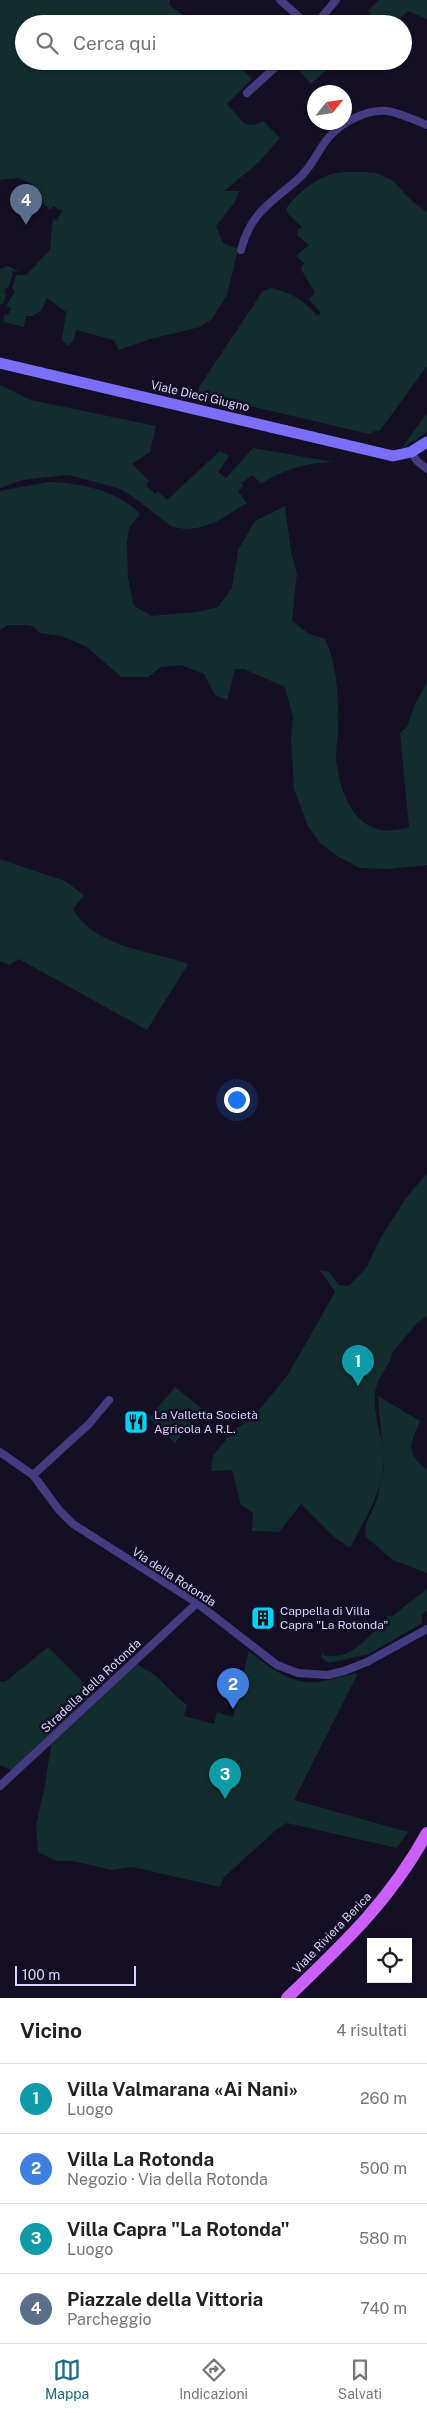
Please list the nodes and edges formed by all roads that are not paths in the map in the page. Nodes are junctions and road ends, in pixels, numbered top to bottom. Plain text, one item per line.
1 (280, 0) edge
2 (336, 0) edge
3 (296, 15) edge
4 (324, 15) edge
5 (270, 70) edge
6 (247, 93) dead end
7 (427, 125) edge
8 (240, 250) dead end
9 (0, 363) edge
10 (427, 442) edge
11 (410, 452) junction
12 (427, 469) edge
13 (109, 1400) dead end
14 (0, 1452) edge
15 (32, 1475) junction
16 (197, 1603) junction
17 (427, 1629) edge
18 (0, 1786) edge
19 (427, 1833) edge
20 (287, 1998) edge

1 - 3 street
2 - 4 street
5 - 6 street
7 - 8 street
9 - 11 main road, Viale Dieci Giugno
10 - 11 main road
11 - 12 street
13 - 15 street
14 - 15 street, Via della Rotonda
15 - 16 street, Via della Rotonda
16 - 17 street, Via della Rotonda
16 - 18 street, Stradella della Rotonda
19 - 20 main road, Viale Riviera Berica

